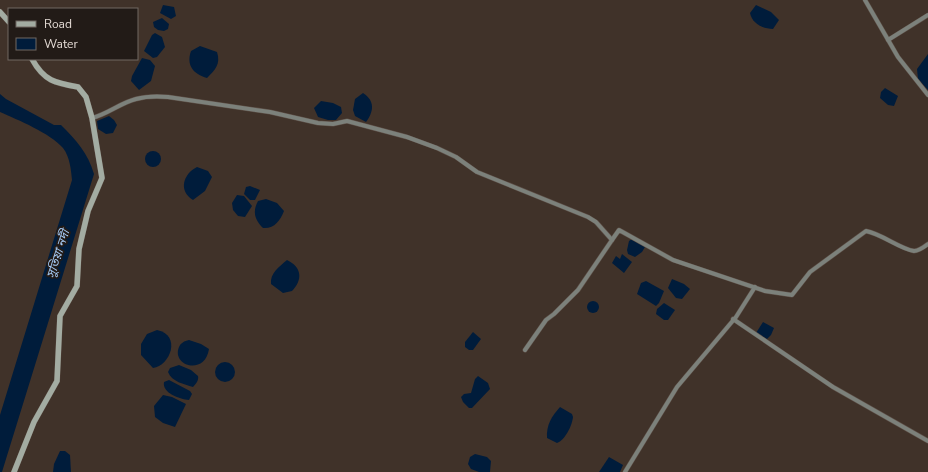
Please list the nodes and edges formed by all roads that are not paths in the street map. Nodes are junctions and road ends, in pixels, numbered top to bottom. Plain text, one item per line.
1 (865, 0) edge
2 (0, 12) edge
3 (928, 15) edge
4 (8, 21) edge
5 (888, 40) junction
6 (33, 60) edge
7 (928, 95) edge
8 (92, 118) junction
9 (612, 240) junction
10 (928, 244) edge
11 (755, 287) junction
12 (733, 319) junction
13 (525, 350) dead end
14 (928, 441) edge
15 (14, 472) edge
16 (625, 472) edge

1 - 5 street
2 - 4 street
3 - 5 street
5 - 7 street
6 - 8 street
8 - 9 street
8 - 15 street
9 - 11 street
9 - 13 street
10 - 11 street
11 - 12 street
12 - 14 street
12 - 16 street

